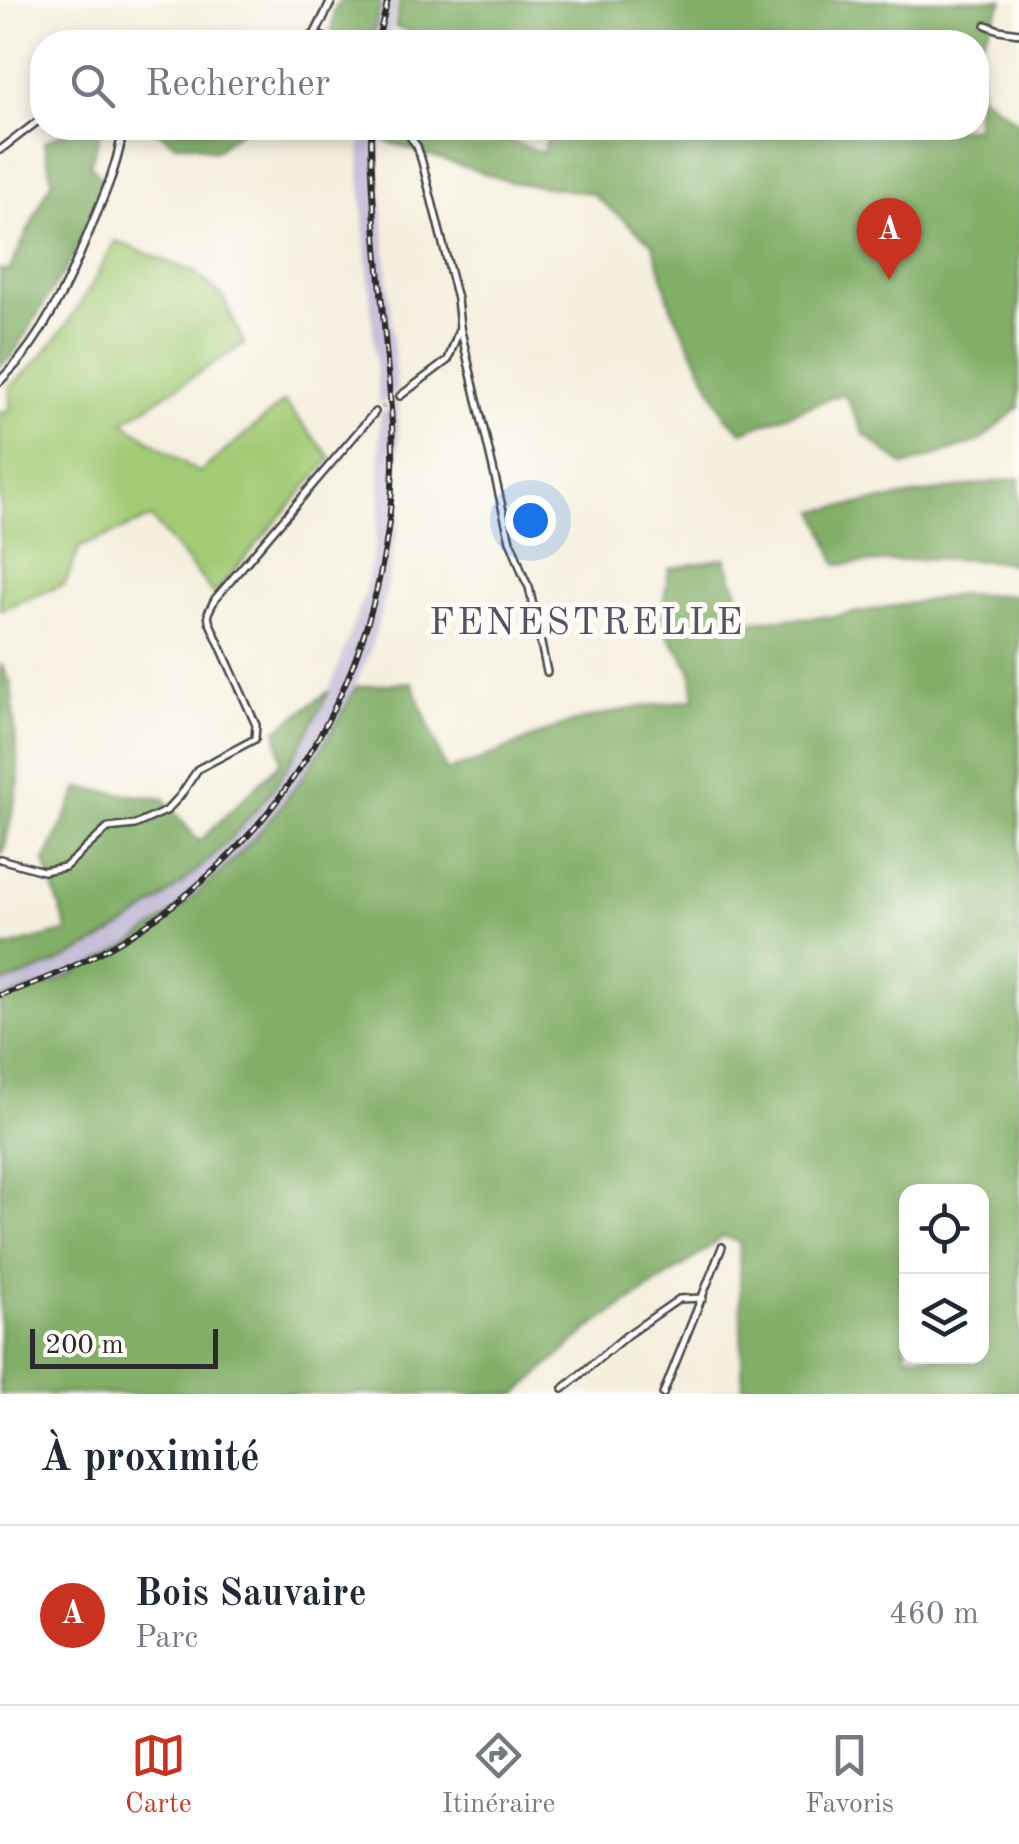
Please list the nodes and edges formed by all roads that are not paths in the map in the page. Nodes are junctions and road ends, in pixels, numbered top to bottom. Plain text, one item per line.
1 (332, 0) edge
2 (986, 25) dead end
3 (317, 30) edge
4 (1019, 33) edge
5 (30, 127) edge
6 (122, 140) edge
7 (412, 140) edge
8 (0, 150) edge
9 (460, 327) junction
10 (0, 380) edge
11 (400, 396) tunnel mouth
12 (376, 412) tunnel mouth
13 (547, 672) dead end
14 (0, 859) edge
15 (722, 1247) dead end
16 (702, 1298) junction
17 (676, 1301) junction
18 (698, 1309) junction
19 (563, 1389) dead end
20 (664, 1394) edge

1 - 3 street
2 - 4 street
5 - 8 street
6 - 10 street
7 - 9 street
9 - 11 street
9 - 13 street
12 - 14 street
15 - 16 street
16 - 17 street
16 - 18 street
17 - 18 street
17 - 19 street
18 - 20 street

